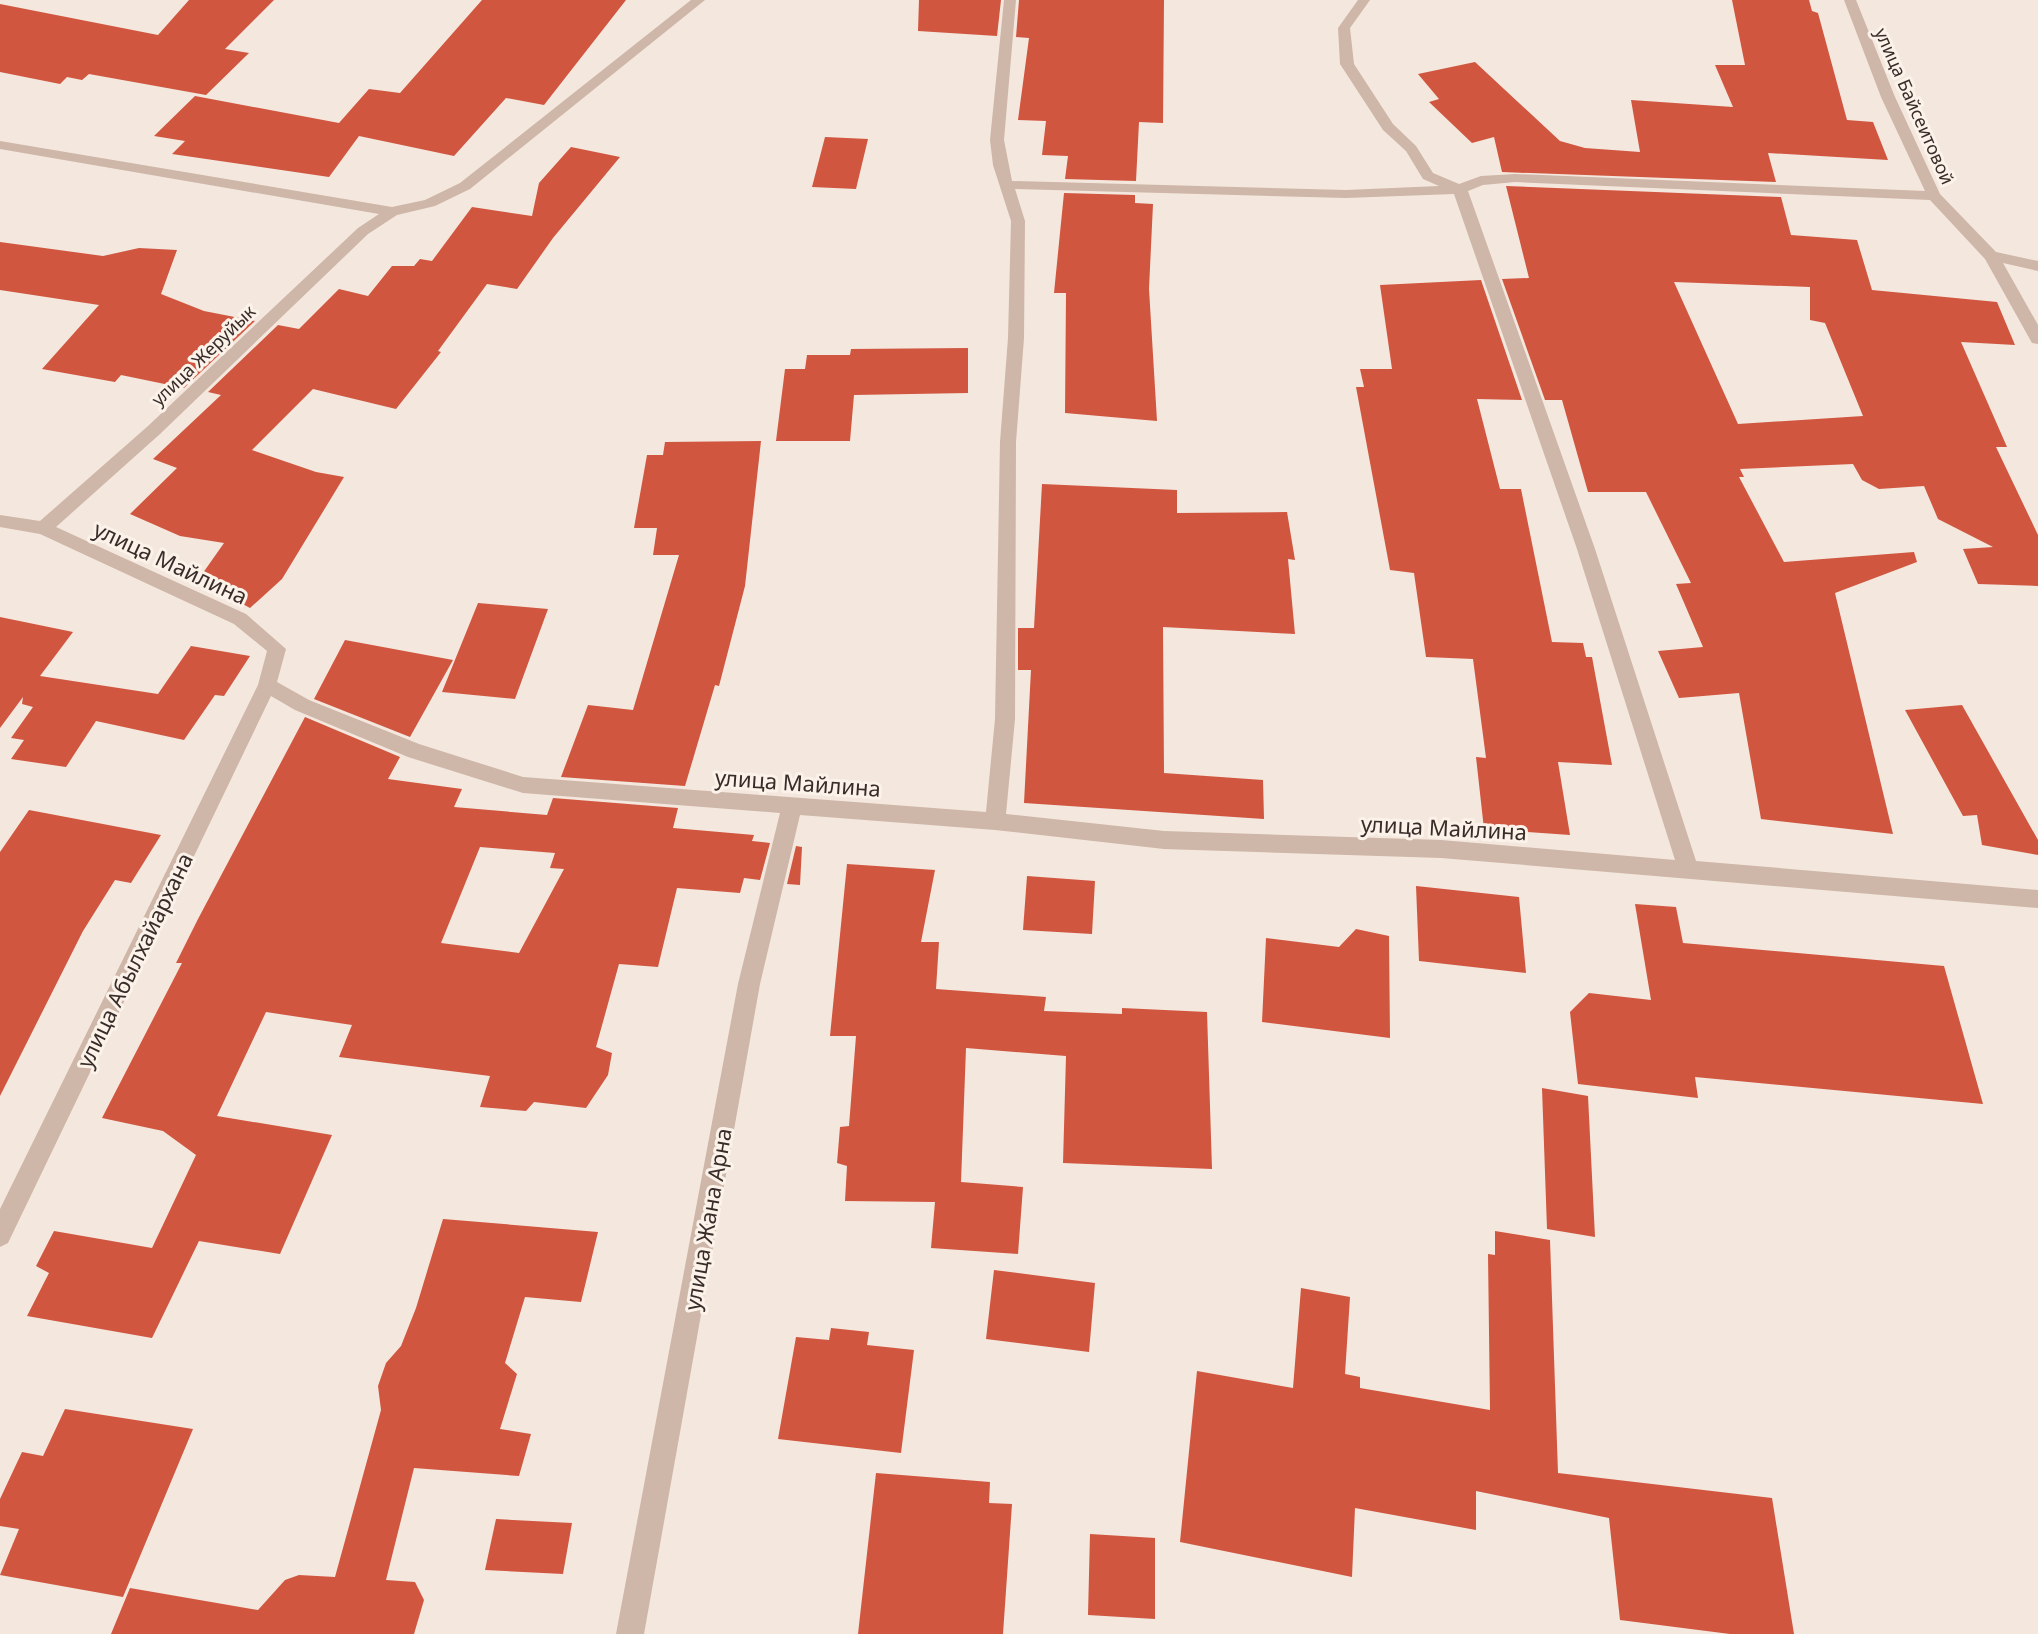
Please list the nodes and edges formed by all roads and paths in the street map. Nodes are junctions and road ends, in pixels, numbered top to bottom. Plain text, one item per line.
1 (699, 0) edge
2 (1010, 0) edge
3 (1364, 0) edge
4 (1850, 0) edge
5 (0, 145) edge
6 (1009, 185) junction
7 (1460, 189) junction
8 (1934, 196) junction
9 (392, 212) junction
10 (1991, 256) junction
11 (2038, 266) edge
12 (2038, 339) edge
13 (0, 521) edge
14 (43, 528) junction
15 (267, 685) junction
16 (792, 805) junction
17 (995, 821) junction
18 (1688, 868) junction
19 (2038, 899) edge
20 (0, 1235) edge
21 (630, 1634) edge

1 - 9 street, улица Жеруйык
2 - 6 street
3 - 7 street
4 - 8 street, улица Байсеитовой
5 - 9 street, улица Жеруйык
6 - 7 street
6 - 17 street
7 - 8 street
7 - 18 street
8 - 10 street, улица Байсеитовой
9 - 14 street, улица Жеруйык
10 - 11 street
10 - 12 street, улица Байсеитовой
13 - 14 street, улица Майлина
14 - 15 street, улица Майлина
15 - 16 street, улица Майлина
15 - 20 street, улица Абылхайархана
16 - 17 street, улица Майлина
16 - 21 street, улица Жана Арна
17 - 18 street, улица Майлина
18 - 19 street, улица Майлина

